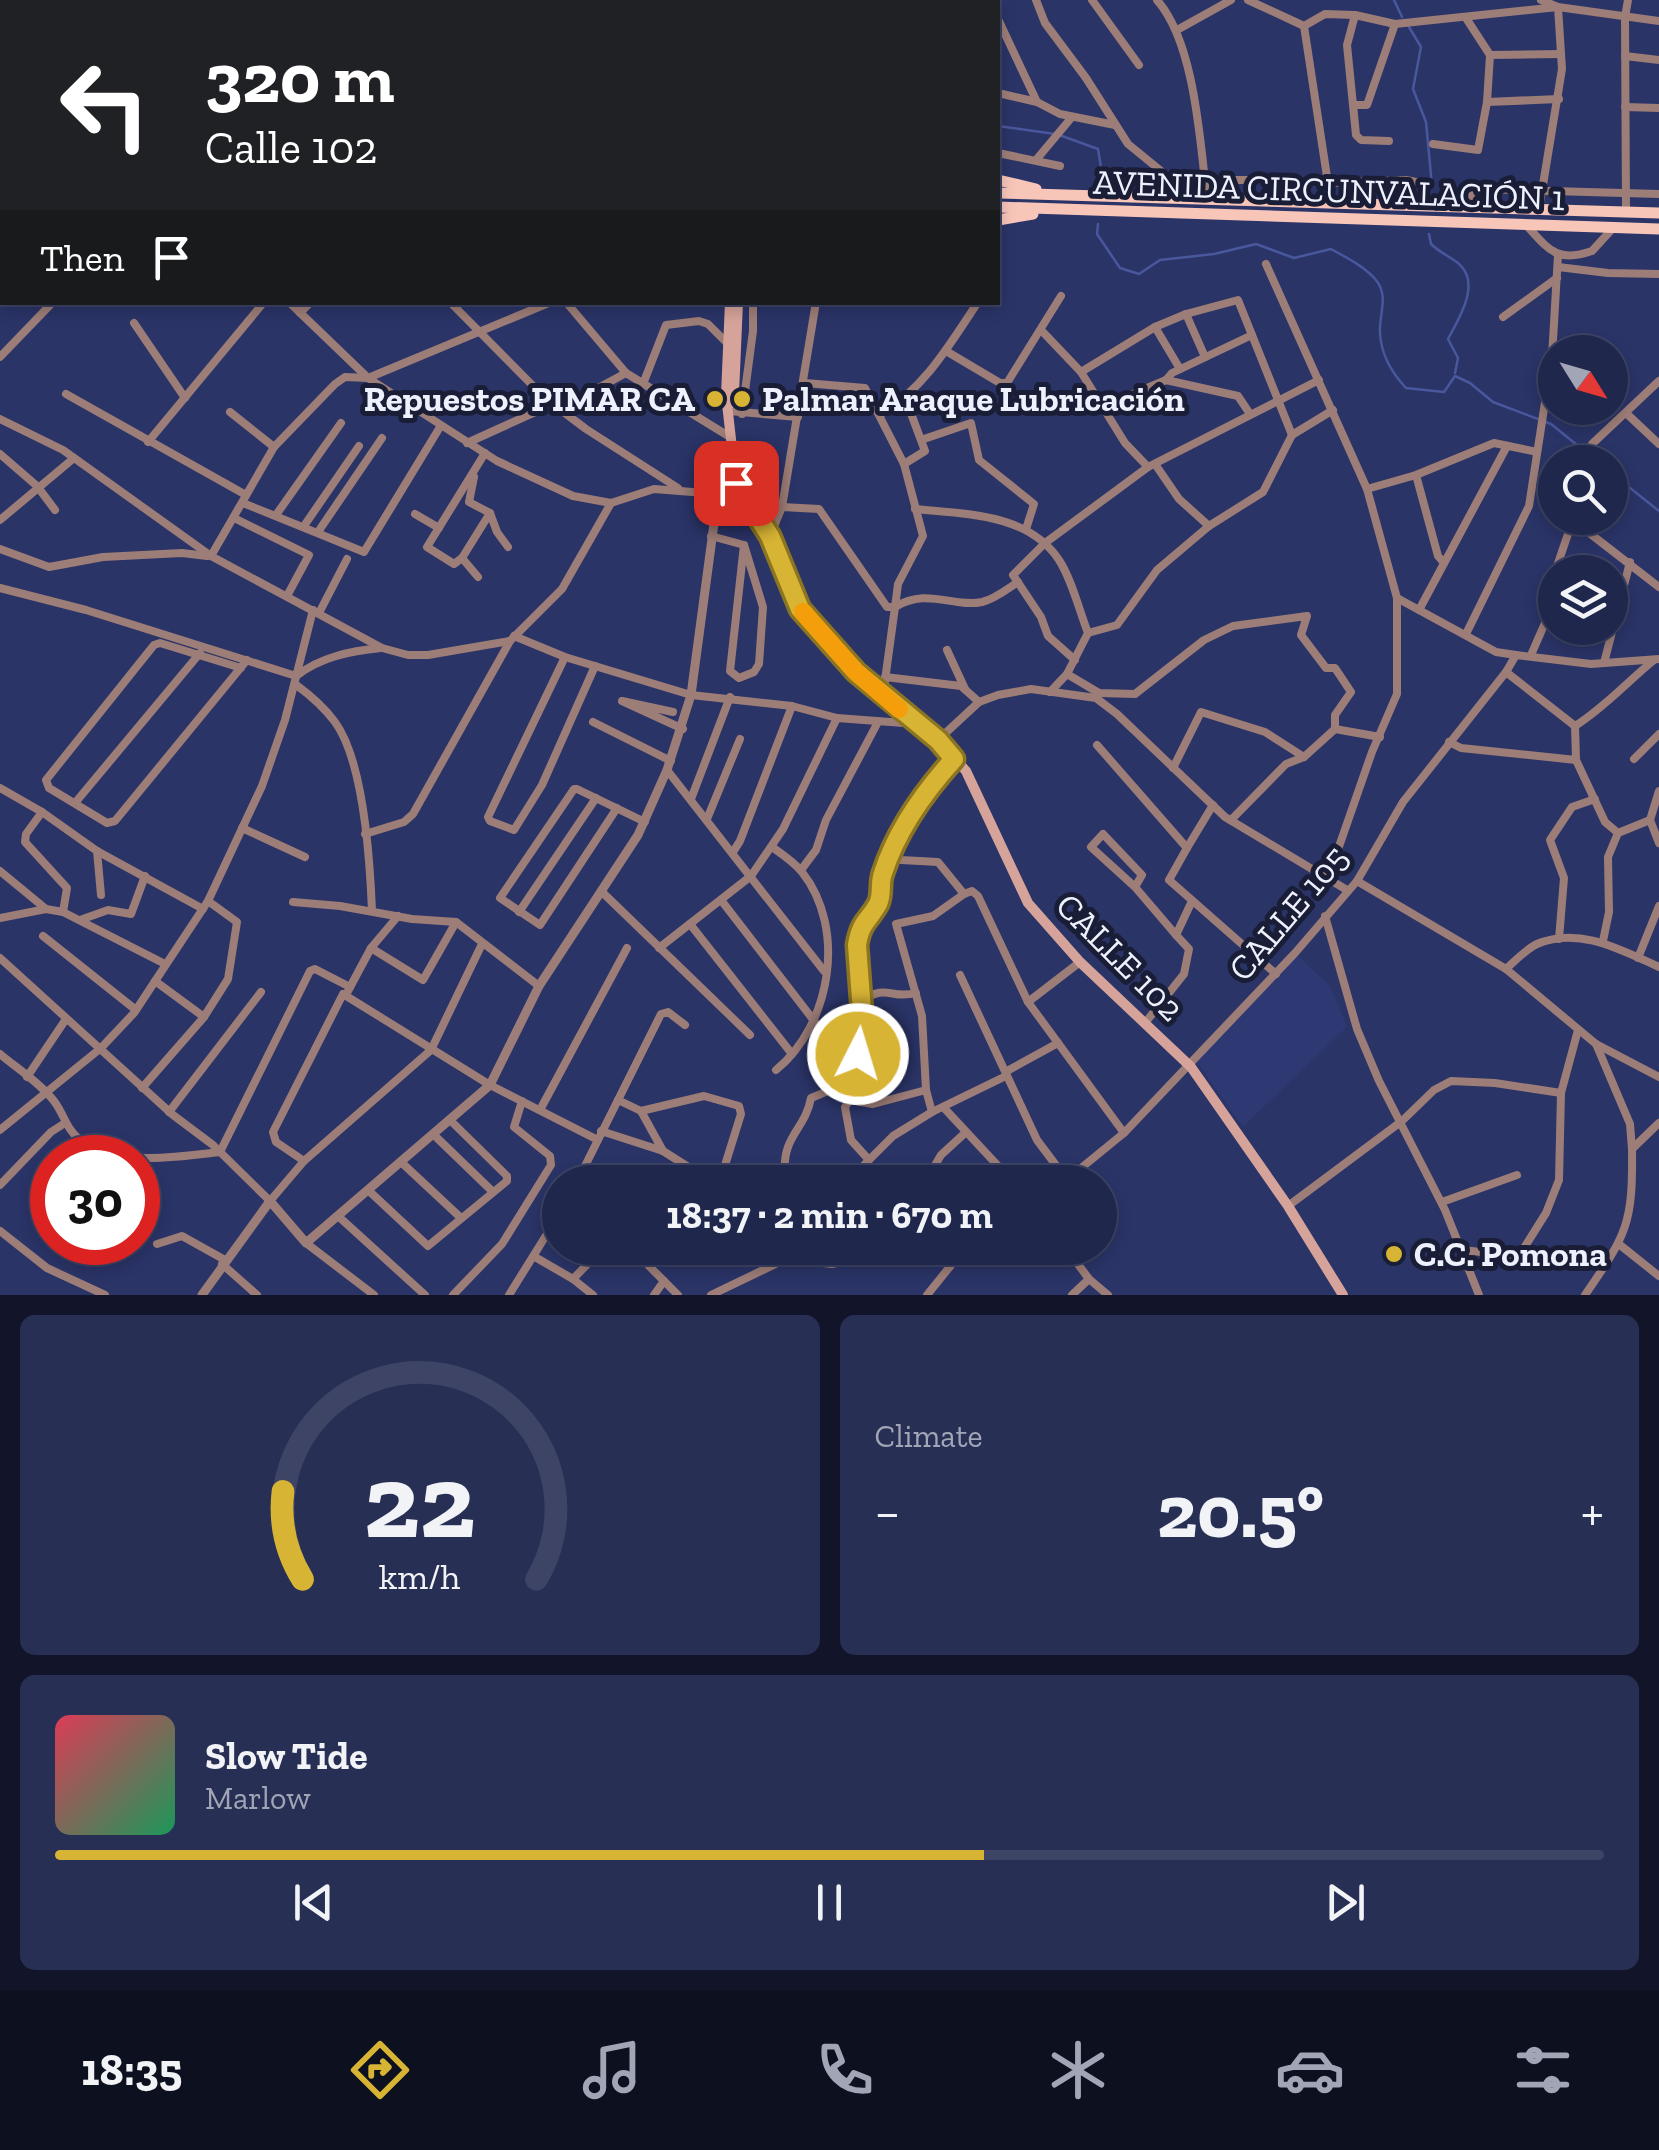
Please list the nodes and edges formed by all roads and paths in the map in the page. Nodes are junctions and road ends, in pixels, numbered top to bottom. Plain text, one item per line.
1 (1036, 0) edge
2 (1092, 0) edge
3 (1156, 0) edge
4 (1230, 0) edge
5 (1248, 0) edge
6 (1541, 0) edge
7 (1628, 0) edge
8 (1558, 7) junction
9 (1354, 14) junction
10 (1625, 16) junction
11 (1466, 18) junction
12 (1659, 22) edge
13 (1000, 23) edge
14 (1395, 24) junction
15 (1304, 26) junction
16 (1177, 30) junction
17 (1561, 54) junction
18 (1490, 56) junction
19 (1625, 56) junction
20 (1659, 60) edge
21 (1139, 65) dead end
22 (1000, 93) edge
23 (1559, 98) junction
24 (1037, 102) junction
25 (1486, 102) junction
26 (1354, 106) junction
27 (1625, 107) junction
28 (1659, 108) edge
29 (1072, 117) junction
30 (1115, 125) junction
31 (1389, 141) dead end
32 (1432, 144) dead end
33 (1000, 153) edge
34 (1036, 160) junction
35 (1060, 166) dead end
36 (1205, 180) junction
37 (1272, 180) dead end
38 (1000, 181) edge
39 (1328, 183) junction
40 (1420, 183) dead end
41 (1542, 189) junction
42 (1626, 192) junction
43 (1000, 193) edge
44 (1659, 194) edge
45 (1201, 199) junction
46 (1065, 202) junction
47 (1332, 203) junction
48 (1455, 206) junction
49 (1000, 207) edge
50 (1540, 209) junction
51 (1626, 212) junction
52 (1659, 213) edge
53 (1000, 219) edge
54 (1525, 224) junction
55 (1614, 227) junction
56 (1659, 228) edge
57 (1558, 255) junction
58 (1266, 264) dead end
59 (1558, 266) junction
60 (1659, 274) edge
61 (1556, 278) junction
62 (1060, 296) dead end
63 (50, 305) edge
64 (262, 305) edge
65 (293, 305) edge
66 (309, 305) edge
67 (453, 305) edge
68 (544, 305) edge
69 (568, 305) edge
70 (734, 305) edge
71 (734, 305) edge
72 (753, 305) edge
73 (816, 305) edge
74 (976, 305) edge
75 (300, 313) junction
76 (1186, 314) junction
77 (1503, 317) dead end
78 (134, 323) dead end
79 (1155, 327) junction
80 (1041, 330) junction
81 (480, 334) junction
82 (1252, 336) junction
83 (728, 344) junction
84 (946, 351) junction
85 (0, 357) edge
86 (1205, 358) junction
87 (1180, 369) junction
88 (1081, 372) junction
89 (626, 374) junction
90 (368, 378) junction
91 (1166, 380) junction
92 (1319, 380) junction
93 (805, 383) junction
94 (643, 384) junction
95 (1655, 384) edge
96 (66, 394) dead end
97 (1659, 395) edge
98 (184, 398) junction
99 (906, 400) junction
100 (1278, 401) junction
101 (556, 407) junction
102 (1102, 407) junction
103 (729, 408) junction
104 (1333, 410) junction
105 (1628, 410) edge
106 (230, 412) dead end
107 (742, 414) junction
108 (881, 414) junction
109 (1250, 414) junction
110 (1628, 414) edge
111 (798, 417) junction
112 (0, 419) edge
113 (340, 423) dead end
114 (1612, 425) edge
115 (440, 427) junction
116 (1292, 435) junction
117 (382, 438) dead end
118 (730, 438) junction
119 (921, 440) junction
120 (148, 442) junction
121 (467, 443) junction
122 (1592, 444) dead end
123 (1659, 444) edge
124 (360, 446) dead end
125 (1507, 446) junction
126 (274, 447) junction
127 (1536, 452) junction
128 (0, 454) edge
129 (484, 454) junction
130 (74, 458) junction
131 (904, 464) junction
132 (1152, 466) junction
133 (473, 472) junction
134 (1416, 475) junction
135 (736, 483) junction
136 (37, 486) junction
137 (1367, 489) junction
138 (681, 490) junction
139 (718, 494) junction
140 (244, 499) junction
141 (612, 503) junction
142 (782, 507) junction
143 (915, 508) junction
144 (55, 510) dead end
145 (415, 514) dead end
146 (490, 514) junction
147 (276, 515) junction
148 (234, 518) junction
149 (0, 520) edge
150 (304, 526) junction
151 (1209, 526) junction
152 (439, 528) junction
153 (1026, 529) junction
154 (318, 532) junction
155 (712, 536) junction
156 (770, 536) junction
157 (1045, 544) junction
158 (744, 545) junction
159 (508, 547) dead end
160 (0, 548) edge
161 (1561, 555) edge
162 (1620, 555) edge
163 (212, 556) junction
164 (462, 558) junction
165 (347, 560) dead end
166 (1630, 562) joint
167 (1444, 563) junction
168 (478, 578) dead end
169 (1018, 582) junction
170 (1659, 587) edge
171 (0, 588) edge
172 (287, 596) junction
173 (1397, 598) junction
174 (895, 608) junction
175 (1419, 610) junction
176 (316, 611) junction
177 (1088, 633) junction
178 (1538, 633) edge
179 (1466, 634) junction
180 (512, 638) junction
181 (382, 648) junction
182 (947, 650) dead end
183 (200, 653) junction
184 (1524, 655) junction
185 (566, 657) junction
186 (1657, 659) edge
187 (1075, 660) junction
188 (1604, 663) junction
189 (244, 664) junction
190 (596, 666) junction
191 (1506, 672) junction
192 (1068, 674) junction
193 (885, 677) junction
194 (296, 680) junction
195 (965, 689) junction
196 (1050, 692) junction
197 (692, 695) junction
198 (883, 695) junction
199 (1097, 695) junction
200 (730, 698) junction
201 (979, 702) junction
202 (792, 706) junction
203 (672, 712) dead end
204 (838, 718) junction
205 (593, 722) dead end
206 (878, 722) junction
207 (917, 724) junction
208 (1575, 726) junction
209 (683, 729) junction
210 (1335, 729) junction
211 (1659, 734) edge
212 (1380, 738) junction
213 (740, 739) dead end
214 (938, 740) junction
215 (1448, 742) junction
216 (1097, 746) dead end
217 (1304, 757) junction
218 (954, 759) junction
219 (1634, 759) dead end
220 (1576, 760) junction
221 (669, 765) junction
222 (1173, 768) junction
223 (0, 788) edge
224 (1659, 791) edge
225 (596, 798) junction
226 (691, 799) junction
227 (1594, 799) junction
228 (75, 803) junction
229 (1212, 805) junction
230 (616, 808) junction
231 (42, 812) junction
232 (707, 819) junction
233 (1232, 820) junction
234 (1650, 820) junction
235 (644, 822) junction
236 (242, 828) junction
237 (1618, 832) junction
238 (365, 834) junction
239 (1659, 843) edge
240 (772, 847) junction
241 (1187, 848) junction
242 (97, 851) junction
243 (732, 852) junction
244 (892, 854) junction
245 (304, 857) dead end
246 (800, 870) junction
247 (0, 871) edge
248 (145, 876) junction
249 (752, 876) junction
250 (1328, 878) junction
251 (1357, 881) junction
252 (1134, 886) junction
253 (1346, 890) junction
254 (600, 891) junction
255 (964, 894) junction
256 (101, 895) dead end
257 (721, 900) junction
258 (1192, 901) junction
259 (293, 902) dead end
260 (205, 905) junction
261 (1659, 906) edge
262 (46, 909) junction
263 (372, 911) junction
264 (64, 912) junction
265 (520, 912) junction
266 (398, 916) junction
267 (1325, 916) junction
268 (0, 918) edge
269 (79, 920) junction
270 (456, 922) junction
271 (690, 924) junction
272 (1176, 935) junction
273 (43, 936) dead end
274 (1559, 938) junction
275 (1603, 942) junction
276 (482, 944) junction
277 (371, 948) junction
278 (626, 948) dead end
279 (659, 948) junction
280 (0, 958) edge
281 (1638, 958) junction
282 (1080, 962) junction
283 (166, 964) junction
284 (1659, 967) edge
285 (1506, 970) junction
286 (826, 972) junction
287 (1276, 974) junction
288 (960, 975) dead end
289 (155, 980) junction
290 (539, 986) junction
291 (348, 991) junction
292 (262, 992) dead end
293 (916, 992) junction
294 (861, 1001) junction
295 (1028, 1002) junction
296 (136, 1010) junction
297 (204, 1017) junction
298 (66, 1019) junction
299 (815, 1022) junction
300 (1145, 1022) junction
301 (686, 1025) dead end
302 (1578, 1030) junction
303 (750, 1035) dead end
304 (1058, 1043) junction
305 (1596, 1044) junction
306 (101, 1048) junction
307 (431, 1050) junction
308 (0, 1054) edge
309 (792, 1054) junction
310 (1191, 1067) junction
311 (776, 1070) dead end
312 (1006, 1074) junction
313 (28, 1077) junction
314 (1659, 1077) edge
315 (490, 1085) junction
316 (840, 1086) junction
317 (142, 1088) junction
318 (926, 1090) junction
319 (46, 1092) junction
320 (1561, 1093) junction
321 (618, 1100) junction
322 (850, 1100) junction
323 (522, 1101) junction
324 (945, 1109) junction
325 (540, 1110) junction
326 (170, 1112) junction
327 (641, 1112) junction
328 (932, 1112) junction
329 (450, 1120) junction
330 (1402, 1121) junction
331 (64, 1123) junction
332 (1659, 1123) edge
333 (0, 1130) edge
334 (966, 1133) junction
335 (1124, 1133) junction
336 (433, 1134) junction
337 (598, 1135) junction
338 (1632, 1149) junction
339 (663, 1151) junction
340 (220, 1152) junction
341 (869, 1160) junction
342 (304, 1161) junction
343 (401, 1162) junction
344 (587, 1165) edge
345 (687, 1165) edge
346 (721, 1165) edge
347 (784, 1165) edge
348 (864, 1165) edge
349 (935, 1165) edge
350 (997, 1165) edge
351 (1055, 1165) edge
352 (1085, 1165) edge
353 (1516, 1175) dead end
354 (0, 1185) edge
355 (368, 1190) junction
356 (492, 1191) junction
357 (270, 1202) junction
358 (1442, 1202) junction
359 (1288, 1206) junction
360 (338, 1216) junction
361 (461, 1218) junction
362 (0, 1231) edge
363 (160, 1243) edge
364 (306, 1243) junction
365 (542, 1245) edge
366 (1620, 1245) junction
367 (1462, 1250) junction
368 (535, 1257) junction
369 (224, 1262) junction
370 (587, 1265) edge
371 (650, 1265) edge
372 (773, 1265) edge
373 (952, 1265) edge
374 (1079, 1265) edge
375 (1659, 1276) edge
376 (573, 1279) junction
377 (1089, 1279) junction
378 (664, 1281) junction
379 (367, 1293) edge
380 (105, 1295) edge
381 (202, 1295) edge
382 (256, 1295) edge
383 (425, 1295) edge
384 (453, 1295) edge
385 (509, 1295) edge
386 (593, 1295) edge
387 (654, 1295) edge
388 (678, 1295) edge
389 (710, 1295) edge
390 (928, 1295) edge
391 (1072, 1295) edge
392 (1108, 1295) edge
393 (1343, 1295) edge
394 (1479, 1295) edge
395 (1585, 1295) edge

1 - 30 street
2 - 21 street
3 - 16 street
4 - 16 street
5 - 15 street
6 - 8 street
7 - 10 street
8 - 10 street
8 - 11 street
8 - 17 street
9 - 14 street
9 - 15 street
9 - 26 street
10 - 12 street
10 - 19 street
11 - 14 street
11 - 18 street
13 - 24 street
14 - 26 street
15 - 39 street
16 - 36 street
17 - 18 street
17 - 23 street
18 - 25 street
19 - 20 street
19 - 27 street
22 - 24 street
23 - 25 street
23 - 41 street
24 - 29 street
25 - 32 street
26 - 31 street
27 - 28 street
27 - 42 street
29 - 30 street
29 - 34 street
30 - 45 street
33 - 34 street
34 - 35 street
36 - 37 street
36 - 45 street
38 - 46 main road
39 - 40 street
39 - 47 street
41 - 42 street
41 - 48 street
41 - 50 street
42 - 44 street
42 - 51 street
43 - 46 main road, AVENIDA CIRCUNVALACIÓN 1
45 - 46 main road, AVENIDA CIRCUNVALACIÓN 1
45 - 47 main road, AVENIDA CIRCUNVALACIÓN 1
46 - 49 main road, AVENIDA CIRCUNVALACIÓN 1
46 - 53 main road
46 - 54 main road, AVENIDA CIRCUNVALACIÓN 1
47 - 48 main road, AVENIDA CIRCUNVALACIÓN 1
48 - 50 main road, AVENIDA CIRCUNVALACIÓN 1
50 - 51 main road, AVENIDA CIRCUNVALACIÓN 1
51 - 52 main road, AVENIDA CIRCUNVALACIÓN 1
54 - 55 main road, AVENIDA CIRCUNVALACIÓN 1
54 - 57 street
55 - 56 main road, AVENIDA CIRCUNVALACIÓN 1
55 - 57 street
57 - 59 street
58 - 92 street
59 - 60 street
59 - 61 street
61 - 77 street
61 - 127 street
62 - 80 street
63 - 85 street
64 - 98 street
65 - 75 street
66 - 75 street
67 - 81 street
68 - 81 street
69 - 89 street
70 - 83 main road, CALLE 102
71 - 103 main road, CALLE 102
72 - 107 street
73 - 93 street
74 - 84 street
75 - 90 street
76 - 79 street
76 - 82 street
76 - 86 street
78 - 98 street
79 - 87 street
79 - 88 street
80 - 84 street
80 - 88 street
81 - 90 street
81 - 101 street
82 - 86 street
82 - 100 street
83 - 94 street
83 - 103 main road, CALLE 102
84 - 99 street
86 - 87 street
87 - 91 street
88 - 102 street
89 - 94 street
89 - 101 street
90 - 115 street
90 - 126 street
91 - 102 street
91 - 109 street
92 - 100 street
92 - 104 street
93 - 108 street
93 - 111 street
94 - 118 street
95 - 97 street
95 - 105 street
96 - 120 street
98 - 120 street
99 - 108 street
99 - 119 street
100 - 109 street
100 - 116 street
101 - 121 street
101 - 138 street
102 - 132 street
103 - 107 street
103 - 118 main road, CALLE 102
104 - 116 street
104 - 137 street
106 - 126 street
107 - 111 street
108 - 131 street
109 - 132 street
110 - 123 street
111 - 142 street
112 - 130 street
113 - 147 street
114 - 122 street
115 - 121 street
115 - 154 street
116 - 151 street
117 - 154 street
118 - 135 main road, CALLE 102
119 - 131 street
119 - 153 street
120 - 140 street
121 - 129 street
124 - 150 street
125 - 127 street
125 - 134 street
125 - 167 street
126 - 140 street
127 - 179 street
128 - 136 street
129 - 133 street
129 - 141 street
130 - 136 street
130 - 163 street
131 - 143 street
132 - 151 street
132 - 157 street
133 - 146 street
133 - 152 street
134 - 137 street
134 - 167 street
135 - 139 street
135 - 156 main road, CALLE 102
136 - 144 street
136 - 149 street
137 - 173 street
138 - 139 street
138 - 141 street
139 - 155 street
140 - 147 street
140 - 148 street
141 - 180 street
142 - 156 street
142 - 174 street
143 - 153 street
143 - 174 street
145 - 152 street
146 - 159 street
146 - 164 street
147 - 150 street
148 - 163 street
148 - 172 street
150 - 154 street
151 - 177 street
152 - 164 street
153 - 157 street
155 - 158 street
155 - 197 street
156 - 198 main road, CALLE 102
157 - 169 street
157 - 177 street
158 - 158 street
160 - 163 street
161 - 162 street, CALLE 105
163 - 172 street
164 - 168 street
165 - 176 street
166 - 170 street
166 - 188 street
167 - 175 street
169 - 174 street
169 - 187 street
171 - 189 street
172 - 176 street
173 - 175 street
173 - 212 street
174 - 193 street
175 - 179 street
176 - 181 street
176 - 194 street
177 - 187 street
178 - 184 street, CALLE 105
179 - 184 street
180 - 181 street
180 - 185 street
180 - 238 street
181 - 194 street
182 - 195 street
183 - 189 street
183 - 228 street
183 - 228 street
184 - 188 street
184 - 191 street, CALLE 105
185 - 190 street
185 - 190 street
186 - 188 street
186 - 208 street
187 - 192 street
189 - 194 street
189 - 228 street
190 - 197 street
191 - 208 street
191 - 215 street, CALLE 105
192 - 196 street
192 - 199 street
193 - 195 street
193 - 198 street
194 - 236 street
194 - 238 street
195 - 201 street
196 - 199 street
196 - 201 street
197 - 200 street
197 - 209 street
198 - 207 main road, CALLE 102
199 - 210 street
199 - 222 street
200 - 202 street
200 - 226 street
201 - 214 street
202 - 204 street
202 - 243 street
203 - 209 street
204 - 206 street
204 - 240 street
205 - 221 street
206 - 207 street
206 - 246 street
207 - 214 main road, CALLE 102
208 - 220 street
209 - 221 street
210 - 212 street
210 - 217 street
211 - 219 street
212 - 250 street
213 - 232 street
214 - 218 main road, CALLE 102
215 - 220 street
215 - 251 street, CALLE 105
216 - 241 street
217 - 222 street
217 - 233 street
218 - 244 street
218 - 282 main road, CALLE 102
220 - 227 street
221 - 226 street
221 - 235 street
222 - 229 street
223 - 231 street
224 - 234 street
225 - 230 street
225 - 265 street
225 - 265 street
226 - 232 street
227 - 237 street
227 - 274 street
229 - 233 street
229 - 241 street
230 - 235 street
230 - 265 street
231 - 242 street
231 - 264 street
232 - 243 street
233 - 250 street
234 - 237 street
234 - 239 street
235 - 254 street
236 - 245 street
236 - 260 street
237 - 275 street
238 - 263 street
240 - 246 street
240 - 249 street
241 - 258 street
242 - 248 street
242 - 256 street
243 - 249 street
244 - 255 street
244 - 294 street
246 - 286 street
247 - 262 street
248 - 260 street
248 - 269 street
249 - 257 street
249 - 286 street
250 - 253 street
251 - 253 street, CALLE 105
251 - 285 street
252 - 252 street
252 - 272 street
253 - 267 street, CALLE 105
254 - 279 street
254 - 290 street
255 - 293 street
255 - 295 street
257 - 271 street
257 - 299 street
258 - 272 street
258 - 287 street
259 - 263 street
260 - 283 street
260 - 297 street
261 - 281 street
262 - 264 street
262 - 268 street
263 - 266 street
264 - 269 street
266 - 270 street
266 - 277 street
267 - 287 street, CALLE 105
267 - 330 street
269 - 283 street
270 - 276 street
270 - 277 street
271 - 279 street
271 - 309 street
272 - 300 street
273 - 296 street
274 - 275 street
274 - 285 street
275 - 281 street
276 - 290 street
276 - 307 street
277 - 291 street
278 - 325 street
279 - 303 street
280 - 298 street
281 - 284 street
282 - 295 street
282 - 300 main road, CALLE 102
283 - 289 street
285 - 302 street
286 - 299 street
287 - 310 street, CALLE 105
288 - 312 street
289 - 296 street
289 - 297 street
290 - 315 street
291 - 307 street
291 - 340 street
291 - 342 street
292 - 326 street
293 - 294 street
293 - 318 street
294 - 316 street
295 - 304 street
296 - 306 street
297 - 317 street
298 - 306 street
298 - 313 street
299 - 309 street
300 - 310 main road, CALLE 102
301 - 321 street
302 - 305 street
302 - 320 street
304 - 312 street
304 - 335 street
305 - 314 street
305 - 338 street
306 - 317 street
306 - 319 street
307 - 315 street
307 - 342 street
308 - 313 street
309 - 311 street
310 - 335 street, CALLE 105
310 - 359 main road, CALLE 102
312 - 324 street
312 - 351 street
313 - 319 street
315 - 323 street
315 - 329 street
316 - 322 street
316 - 347 street
317 - 326 street
318 - 322 street
318 - 328 street
319 - 331 street
319 - 333 street
320 - 330 street
320 - 367 street
321 - 327 street
321 - 337 street
322 - 341 street
323 - 325 street
323 - 384 street
324 - 328 street
324 - 334 street
325 - 337 street
326 - 340 street
327 - 339 street
327 - 346 street
328 - 341 street
329 - 336 street
329 - 356 street
330 - 358 street
330 - 359 street
331 - 340 street
331 - 354 street
332 - 338 street
334 - 349 street
334 - 350 street
335 - 352 street, CALLE 105
336 - 343 street
336 - 356 street
337 - 339 street
337 - 344 street
338 - 366 street
339 - 345 street
340 - 357 street
341 - 348 street
342 - 357 street
343 - 355 street
343 - 361 street
353 - 358 street
355 - 360 street
355 - 361 street
356 - 361 street
357 - 364 street
357 - 369 street
358 - 367 street
359 - 393 main road, CALLE 102
360 - 364 street
360 - 383 street
362 - 380 street
363 - 369 street
364 - 379 street
365 - 368 street
366 - 375 street
366 - 395 street
367 - 394 street
368 - 376 street
368 - 385 street
369 - 381 street
369 - 382 street
370 - 376 street
371 - 378 street
372 - 389 street
373 - 390 street
374 - 377 street
376 - 386 street
377 - 391 street
377 - 392 street
378 - 387 street
378 - 388 street

